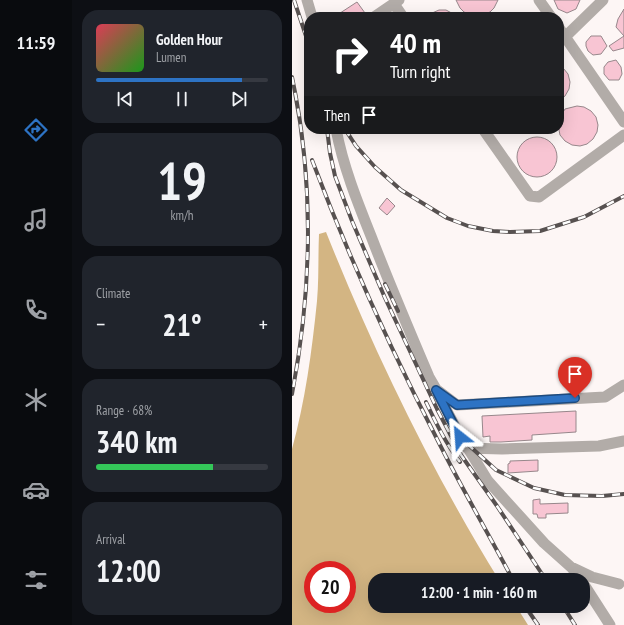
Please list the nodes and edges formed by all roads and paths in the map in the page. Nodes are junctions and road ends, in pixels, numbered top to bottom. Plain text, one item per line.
1 (307, 0) edge
2 (539, 0) edge
3 (603, 0) edge
4 (396, 2) edge
5 (311, 12) edge
6 (381, 12) edge
7 (401, 12) edge
8 (547, 12) edge
9 (564, 30) edge
10 (564, 35) edge
11 (624, 121) edge
12 (337, 134) edge
13 (487, 134) edge
14 (624, 135) edge
15 (624, 385) edge
16 (436, 390) junction
17 (624, 441) edge
18 (467, 448) junction
19 (572, 568) junction
20 (576, 573) edge
21 (618, 584) dead end
22 (590, 594) edge
23 (610, 625) edge

1 - 5 lane
2 - 8 lane
3 - 9 lane
4 - 6 lane
4 - 7 lane
10 - 11 lane
12 - 16 lane
13 - 14 lane
15 - 16 lane
16 - 18 lane
17 - 18 lane
18 - 19 lane
19 - 20 lane
19 - 21 lane
22 - 23 lane

